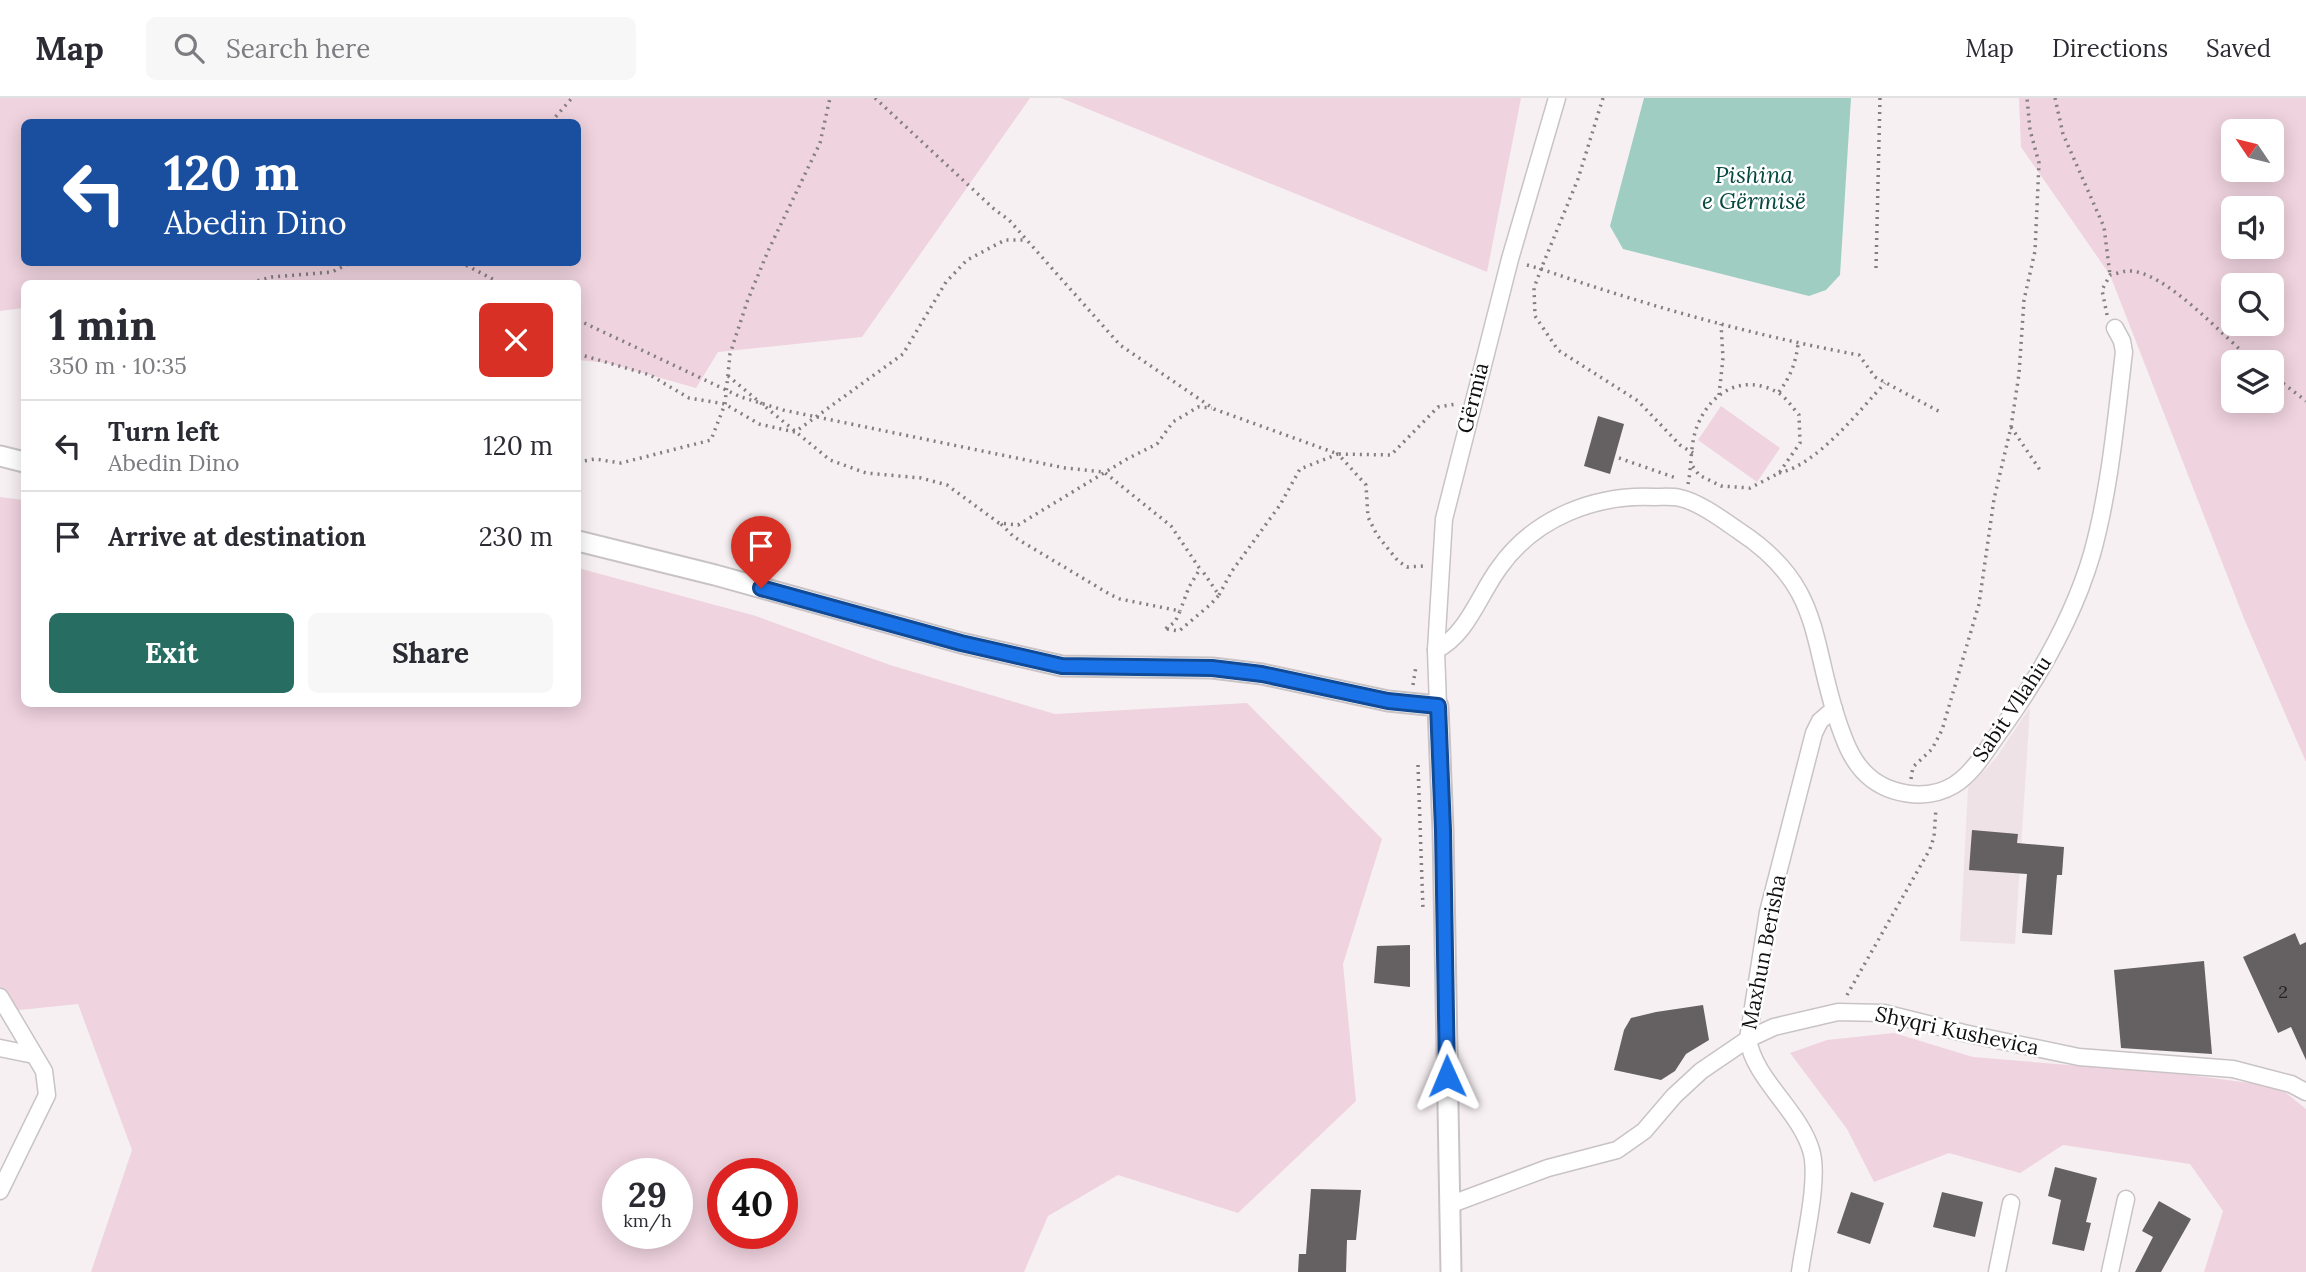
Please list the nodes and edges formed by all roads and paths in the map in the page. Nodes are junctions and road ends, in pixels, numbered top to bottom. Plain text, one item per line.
1 (572, 98) edge
2 (830, 98) edge
3 (875, 98) edge
4 (1557, 98) edge
5 (1603, 98) edge
6 (1880, 98) edge
7 (2027, 98) edge
8 (2055, 98) edge
9 (554, 119) edge
10 (1026, 240) junction
11 (1510, 259) junction
12 (344, 266) edge
13 (468, 266) edge
14 (1877, 268) dead end
15 (1541, 269) junction
16 (2110, 275) junction
17 (260, 280) edge
18 (494, 280) edge
19 (581, 321) edge
20 (1721, 323) junction
21 (2115, 328) joint
22 (1798, 344) junction
23 (2242, 350) edge
24 (581, 355) edge
25 (728, 376) junction
26 (1885, 383) junction
27 (2284, 384) edge
28 (727, 391) junction
29 (1779, 392) junction
30 (1719, 395) junction
31 (2306, 401) edge
32 (760, 403) junction
33 (1471, 403) junction
34 (725, 404) junction
35 (1214, 409) junction
36 (1942, 413) dead end
37 (817, 417) junction
38 (2011, 427) junction
39 (795, 432) junction
40 (1693, 453) junction
41 (1338, 454) junction
42 (0, 456) edge
43 (1619, 458) dead end
44 (21, 461) edge
45 (581, 461) edge
46 (1691, 464) junction
47 (1104, 472) junction
48 (1779, 473) junction
49 (2042, 473) dead end
50 (1688, 483) junction
51 (1680, 498) junction
52 (999, 523) junction
53 (581, 542) edge
54 (1200, 569) junction
55 (1439, 571) junction
56 (1219, 596) junction
57 (1180, 611) junction
58 (1436, 650) junction
59 (1416, 666) dead end
60 (1413, 689) dead end
61 (1438, 706) junction
62 (1834, 709) junction
63 (1936, 793) junction
64 (1912, 794) junction
65 (0, 997) edge
66 (1838, 1012) junction
67 (1748, 1039) junction
68 (0, 1048) edge
69 (34, 1055) junction
70 (2306, 1092) edge
71 (0, 1191) edge
72 (2126, 1199) dead end
73 (2011, 1203) dead end
74 (1449, 1205) junction
75 (1451, 1272) edge
76 (1800, 1272) edge
77 (1997, 1272) edge
78 (2110, 1272) edge

1 - 9 path
2 - 25 path
3 - 10 path
4 - 11 street, Gërmia
5 - 15 path
6 - 14 path
7 - 38 path
8 - 16 path
10 - 35 path
10 - 37 path
11 - 15 path
11 - 33 street, Gërmia
12 - 17 path
13 - 18 path
15 - 20 path
15 - 40 path
16 - 21 path
16 - 23 path
19 - 28 path
20 - 22 path
20 - 30 path
21 - 63 street, Sabit Vllahiu
22 - 26 path
22 - 29 path
24 - 34 path
25 - 28 path
25 - 32 path
26 - 36 path
26 - 48 path
27 - 31 path
28 - 32 path
28 - 34 path
29 - 30 path
29 - 48 path
30 - 40 path
32 - 37 path
32 - 39 path
33 - 41 path
33 - 55 street, Gërmia
34 - 39 path
34 - 45 path
35 - 41 path
35 - 47 path
37 - 39 path
37 - 47 path
38 - 49 path
38 - 64 path
39 - 52 path
40 - 46 path
41 - 55 path
41 - 56 path
42 - 44 street
43 - 50 path
46 - 48 path
46 - 50 path
47 - 52 path
47 - 54 path
50 - 51 path
51 - 58 street, Sabit Vllahiu
51 - 62 street, Sabit Vllahiu
52 - 57 path
53 - 61 street
54 - 56 path
54 - 57 path
55 - 58 street, Gërmia
56 - 57 path
58 - 61 street, Gërmia
59 - 60 path
61 - 74 street
62 - 64 street, Sabit Vllahiu
62 - 67 street, Maxhun Berisha
63 - 64 street, Sabit Vllahiu
63 - 66 path
65 - 69 street
66 - 67 street, Shyqri Kushevica
66 - 70 street, Shyqri Kushevica
67 - 74 street, Shyqri Kushevica
67 - 76 street, Maxhun Berisha
68 - 69 street
69 - 71 street
72 - 78 street
73 - 77 street
74 - 75 street

